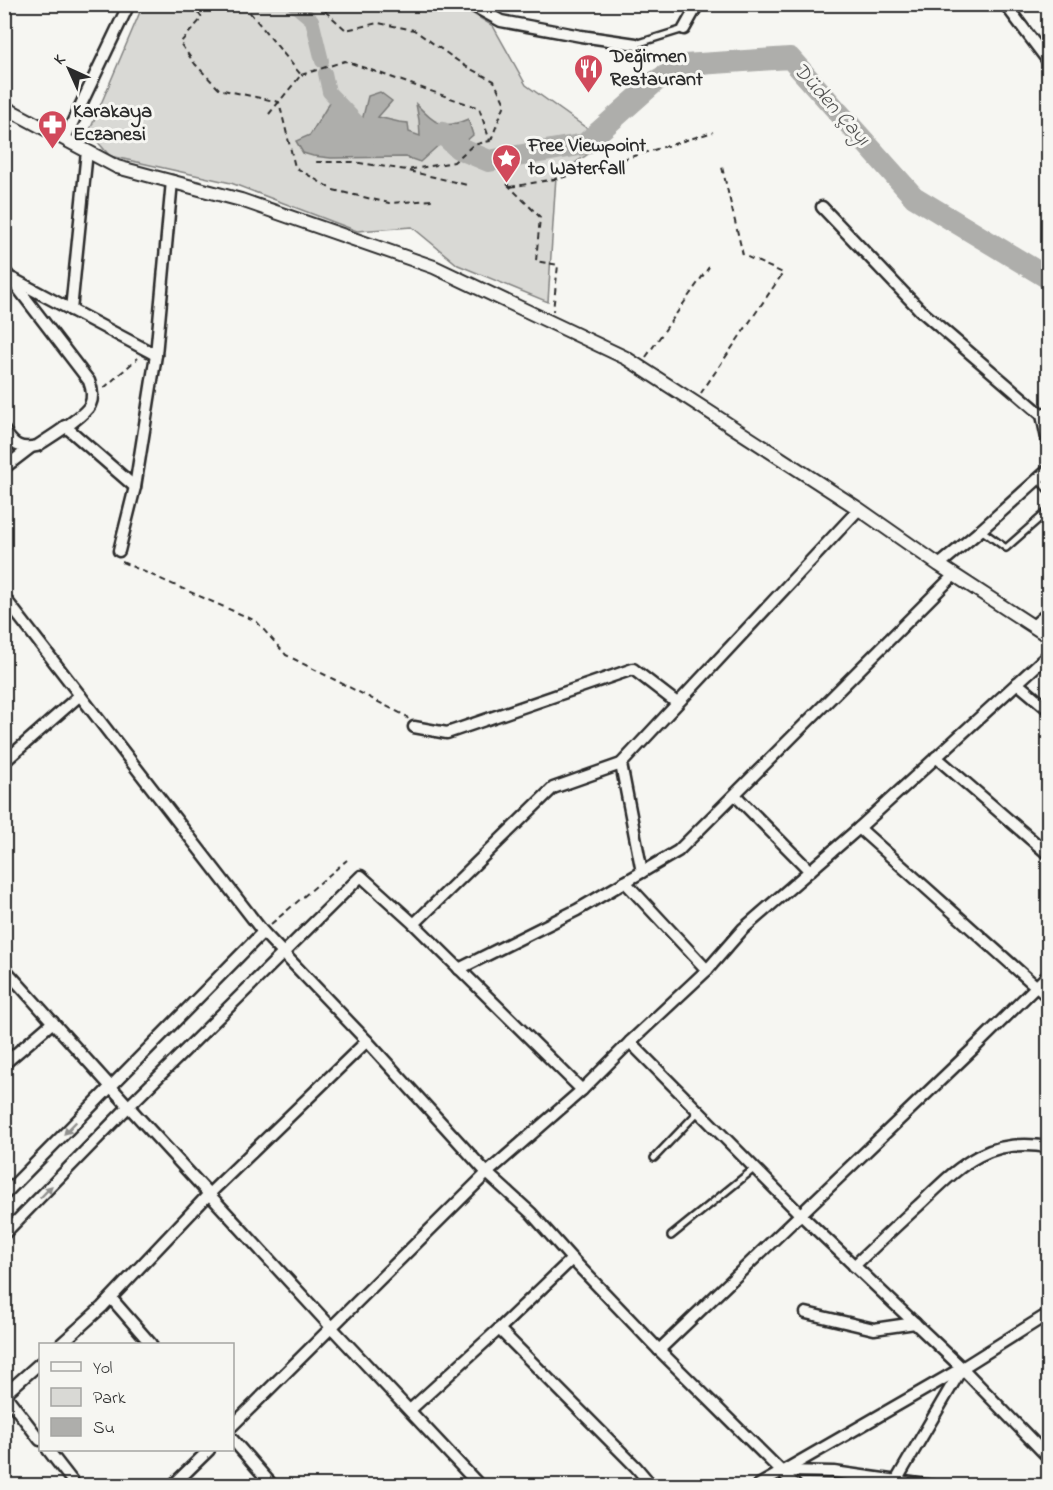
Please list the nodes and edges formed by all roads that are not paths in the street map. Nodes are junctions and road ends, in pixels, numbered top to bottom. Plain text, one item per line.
1 (129, 4) edge
2 (470, 4) edge
3 (698, 4) edge
4 (1005, 4) edge
5 (684, 29) joint
6 (636, 44) joint
7 (1048, 61) edge
8 (4, 107) edge
9 (65, 138) junction
10 (87, 151) junction
11 (172, 181) junction
12 (822, 207) dead end
13 (7, 273) edge
14 (71, 310) junction
15 (151, 353) junction
16 (1045, 414) edge
17 (65, 426) junction
18 (4, 430) edge
19 (1048, 443) edge
20 (30, 448) junction
21 (4, 468) edge
22 (1048, 470) edge
23 (1038, 479) junction
24 (135, 488) junction
25 (1048, 490) edge
26 (859, 509) junction
27 (1048, 511) edge
28 (981, 530) junction
29 (119, 550) road end
30 (939, 565) junction
31 (954, 575) junction
32 (4, 597) edge
33 (1048, 614) edge
34 (1033, 626) junction
35 (1048, 636) edge
36 (1048, 655) edge
37 (1017, 683) junction
38 (80, 695) junction
39 (677, 703) junction
40 (1048, 710) edge
41 (414, 727) road end
42 (936, 757) junction
43 (5, 761) edge
44 (621, 764) junction
45 (735, 795) junction
46 (859, 828) junction
47 (1048, 854) edge
48 (810, 871) junction
49 (642, 872) junction
50 (625, 882) junction
51 (414, 924) junction
52 (263, 932) junction
53 (283, 954) junction
54 (4, 968) edge
55 (459, 969) junction
56 (707, 970) junction
57 (1048, 975) edge
58 (1037, 986) junction
59 (1048, 997) edge
60 (53, 1022) junction
61 (367, 1041) junction
62 (630, 1042) junction
63 (4, 1064) edge
64 (111, 1086) junction
65 (582, 1090) junction
66 (129, 1106) junction
67 (699, 1111) junction
68 (1048, 1147) edge
69 (654, 1158) dead end
70 (755, 1168) junction
71 (487, 1173) junction
72 (209, 1194) junction
73 (4, 1195) edge
74 (800, 1214) junction
75 (4, 1234) edge
76 (671, 1236) dead end
77 (572, 1259) junction
78 (854, 1266) junction
79 (111, 1298) junction
80 (806, 1313) dead end
81 (1048, 1314) edge
82 (915, 1323) junction
83 (332, 1328) junction
84 (499, 1329) junction
85 (62, 1343) edge
86 (150, 1343) edge
87 (659, 1350) junction
88 (39, 1364) edge
89 (962, 1368) junction
90 (5, 1394) edge
91 (410, 1410) junction
92 (234, 1424) edge
93 (39, 1439) edge
94 (234, 1441) edge
95 (50, 1451) edge
96 (206, 1451) edge
97 (1048, 1456) edge
98 (781, 1472) junction
99 (896, 1481) junction
100 (76, 1485) edge
101 (172, 1485) edge
102 (273, 1485) edge
103 (480, 1485) edge
104 (652, 1485) edge
105 (757, 1485) edge
106 (796, 1485) edge
107 (933, 1485) edge

1 - 9 street
2 - 6 street
3 - 5 street
4 - 7 street
5 - 6 lane
8 - 9 street
9 - 10 street
10 - 11 street
10 - 14 street
11 - 15 street
11 - 26 street
12 - 16 street
13 - 14 street
13 - 17 street
14 - 15 street
15 - 24 street
16 - 19 street
17 - 20 street
17 - 24 street
18 - 20 street
20 - 21 street
22 - 23 street
23 - 25 lane
23 - 28 street
24 - 29 street
26 - 30 street
26 - 39 street
27 - 28 lane
28 - 30 street
30 - 31 street
31 - 34 street
31 - 45 street
32 - 38 street
33 - 34 street
34 - 35 street
36 - 37 street
37 - 40 street
37 - 42 street
38 - 43 street
38 - 52 street
39 - 41 street
39 - 44 street
42 - 46 street
42 - 47 street
44 - 49 street
44 - 51 street
45 - 48 street
45 - 49 street
46 - 48 street
46 - 58 street
48 - 56 street
49 - 50 street
50 - 55 street
50 - 56 street
51 - 53 street
51 - 55 street
52 - 53 street
52 - 64 street
53 - 61 street
53 - 66 street
54 - 60 street
55 - 65 street
56 - 62 street
57 - 58 street
58 - 59 street
58 - 74 street
60 - 63 street
60 - 64 street
61 - 71 street
61 - 72 street
62 - 65 street
62 - 67 street
64 - 66 street
64 -> 73 street
65 - 71 street
66 - 72 street
75 -> 66 street
67 - 69 lane
67 - 70 street
68 - 78 street
70 - 74 street
70 - 76 lane
71 - 77 street
71 - 83 street
72 - 79 street
72 - 83 street
74 - 78 street
74 - 87 street
77 - 84 street
77 - 87 street
78 - 82 street
79 - 85 street
79 - 86 street
80 - 82 street
81 - 89 street
82 - 89 street
83 - 91 street
83 - 92 street
84 - 91 street
84 - 104 street
87 - 98 street
88 - 90 street
89 - 97 street
89 - 98 street
89 - 99 street
90 - 93 street
91 - 103 street
94 - 102 street
95 - 100 street
96 - 101 street
98 - 99 street
98 - 105 street
98 - 106 street
99 - 107 street

